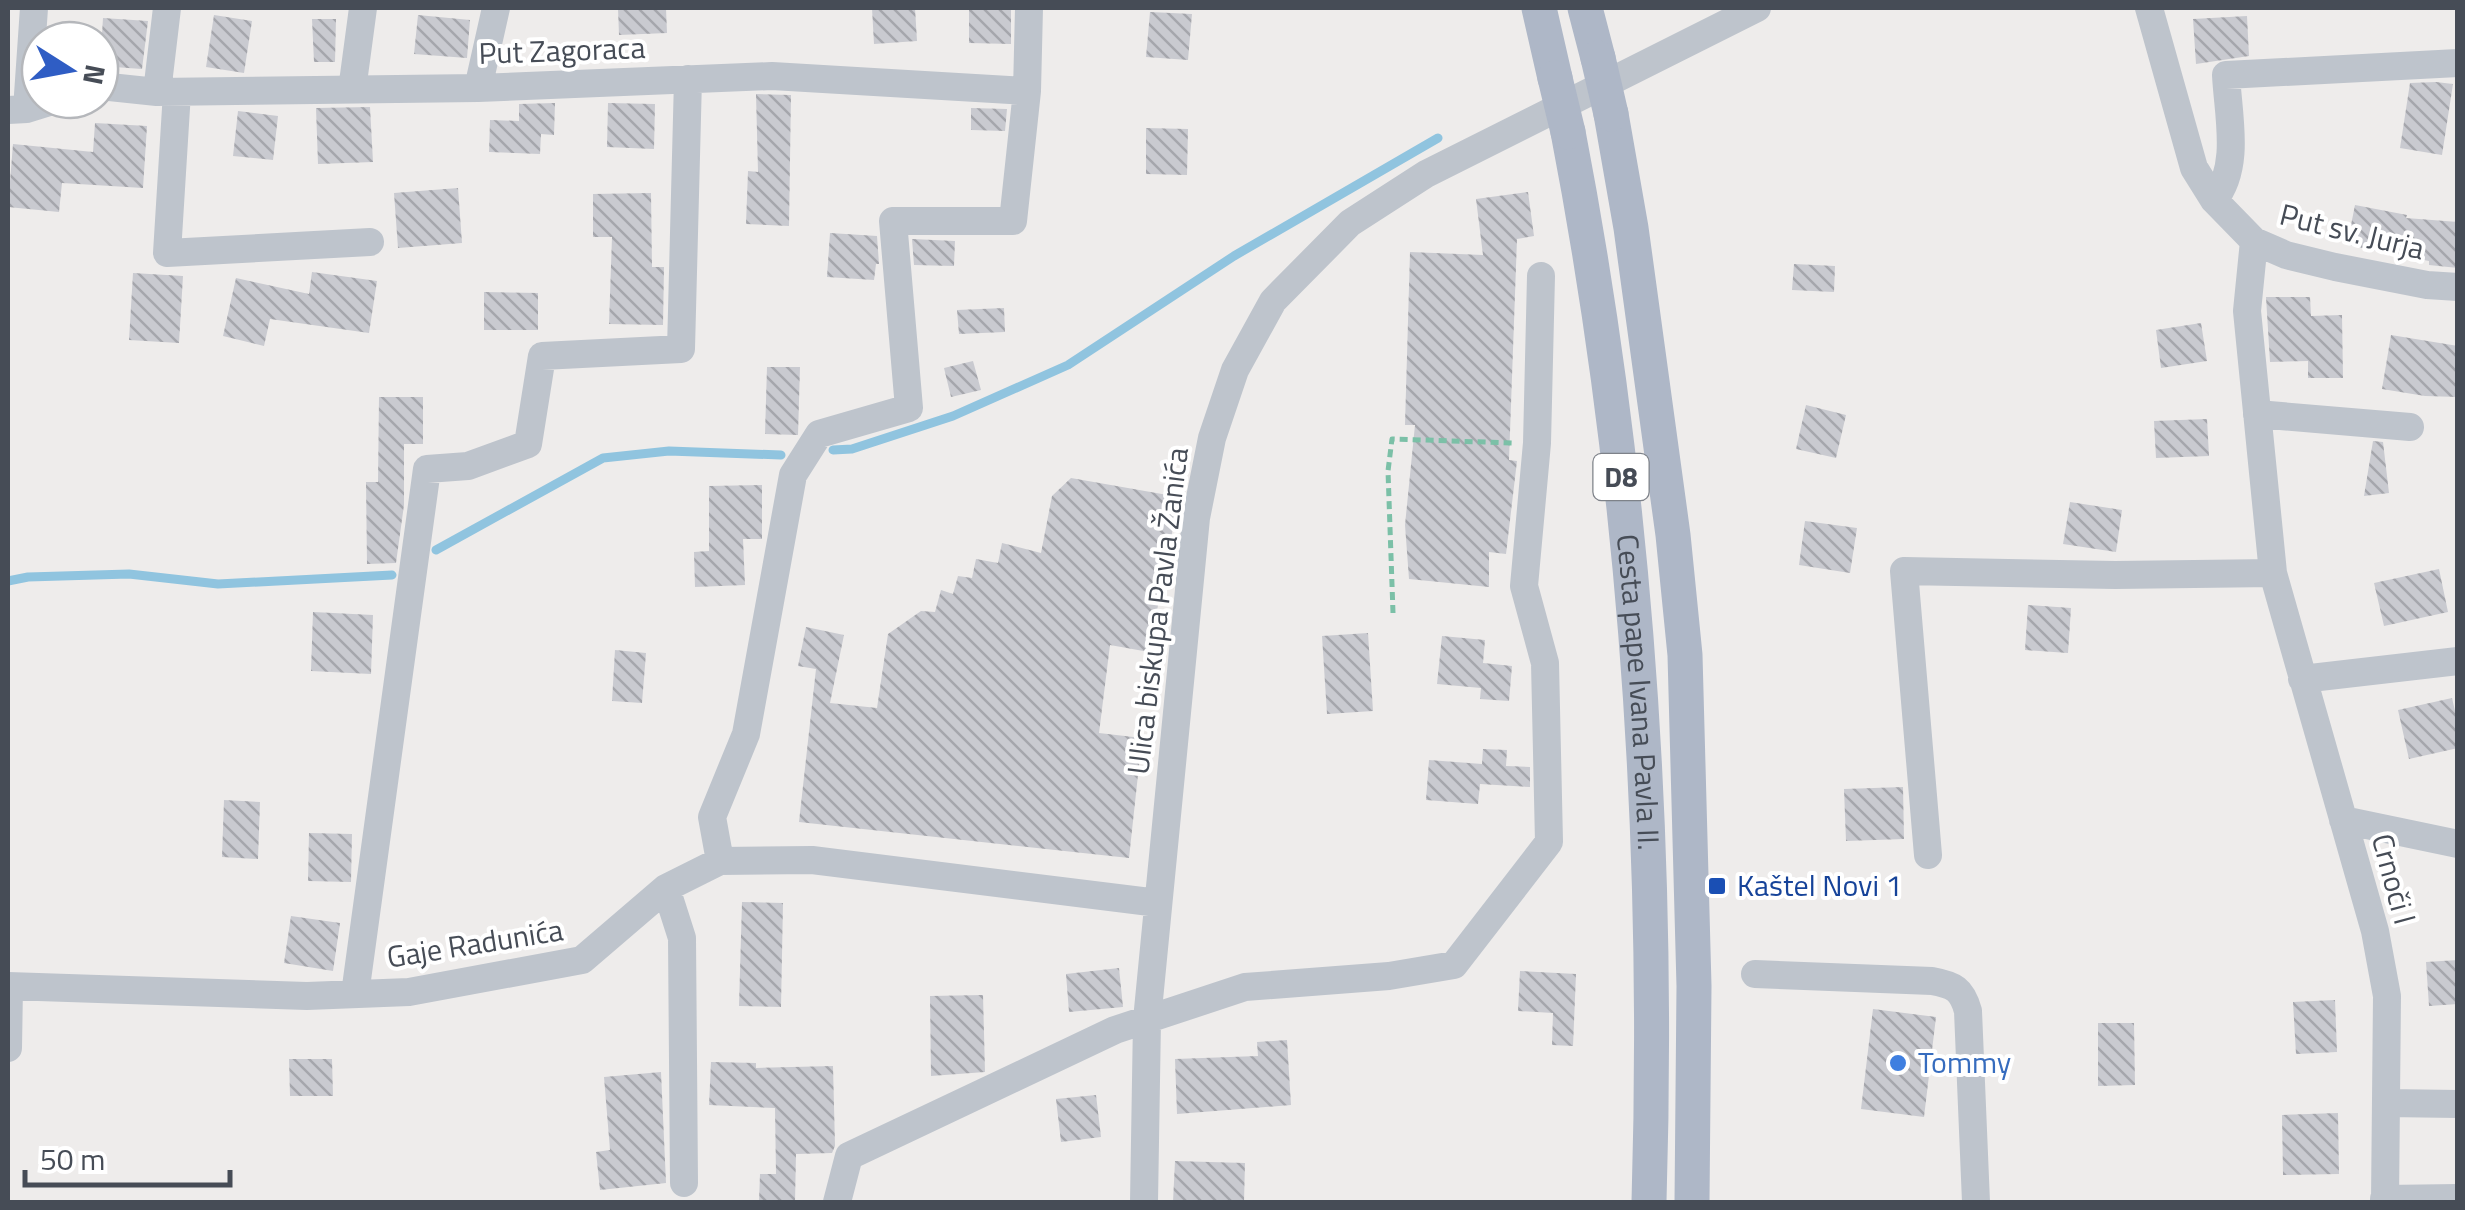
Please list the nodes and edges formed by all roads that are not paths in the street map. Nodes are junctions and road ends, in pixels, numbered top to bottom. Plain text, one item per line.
1 (34, 8) edge
2 (167, 8) edge
3 (363, 8) edge
4 (496, 8) edge
5 (1029, 8) edge
6 (1538, 8) edge
7 (1585, 8) edge
8 (1757, 8) edge
9 (2148, 8) edge
10 (2458, 64) edge
11 (688, 79) junction
12 (120, 88) edge
13 (478, 88) junction
14 (352, 90) junction
15 (1027, 91) junction
16 (167, 92) junction
17 (18, 110) edge
18 (1552, 127) junction
19 (2214, 200) junction
20 (2254, 241) junction
21 (370, 242) dead end
22 (1542, 276) dead end
23 (2458, 287) edge
24 (2257, 414) junction
25 (2410, 427) dead end
26 (2273, 572) junction
27 (2458, 662) edge
28 (2302, 678) junction
29 (2343, 820) junction
30 (2458, 844) edge
31 (1928, 854) dead end
32 (720, 861) junction
33 (666, 888) junction
34 (1158, 903) junction
35 (1755, 974) dead end
36 (8, 987) edge
37 (355, 994) junction
38 (1146, 1020) junction
39 (8, 1048) edge
40 (2387, 1103) junction
41 (2458, 1104) edge
42 (1694, 1127) junction
43 (684, 1183) dead end
44 (1649, 1187) edge
45 (2458, 1198) edge
46 (2384, 1201) edge
47 (837, 1202) edge
48 (1144, 1202) edge
49 (1630, 1202) edge
50 (1692, 1202) edge
51 (1716, 1202) edge
52 (1976, 1202) edge

1 - 17 street
2 - 16 street
3 - 14 street
4 - 13 street
5 - 15 street
6 - 18 main road, Cesta pape Ivana Pavla II. / D8, bridge
7 - 42 main road, Cesta pape Ivana Pavla II. / D8, bridge
8 - 18 street
9 - 19 street, Put sv. Jurja
10 - 19 street
11 - 13 street, Put Zagoraca
11 - 15 street, Put Zagoraca
11 - 37 street
12 - 16 street, Put Zagoraca
13 - 14 street, Put Zagoraca
14 - 16 street, Put Zagoraca
15 - 32 street
16 - 21 street
18 - 34 street, Ulica biskupa Pavla Žanića
18 - 44 main road, Cesta pape Ivana Pavla II. / D8
19 - 20 street, Put sv. Jurja
20 - 23 street, Put sv. Jurja
20 - 24 street, Crnoči l
22 - 38 street
24 - 25 street
24 - 26 street, Crnoči l
26 - 28 street, Crnoči l
26 - 31 street
27 - 28 street
28 - 29 street, Crnoči l
29 - 30 street
29 - 40 street, Crnoči l
32 - 33 street, Gaje Radunića
32 - 34 street, Gaje Radunića
33 - 37 street, Gaje Radunića
33 - 43 street
34 - 38 street, Ulica biskupa Pavla Žanića
35 - 52 street
36 - 37 street, Gaje Radunića
36 - 39 street
38 - 47 street
38 - 48 street, Ulica biskupa Pavla Žanića
40 - 41 street
40 - 46 street, Crnoči l
42 - 50 main road, Cesta pape Ivana Pavla II. / D8
42 - 51 main road
44 - 49 main road
45 - 46 street

